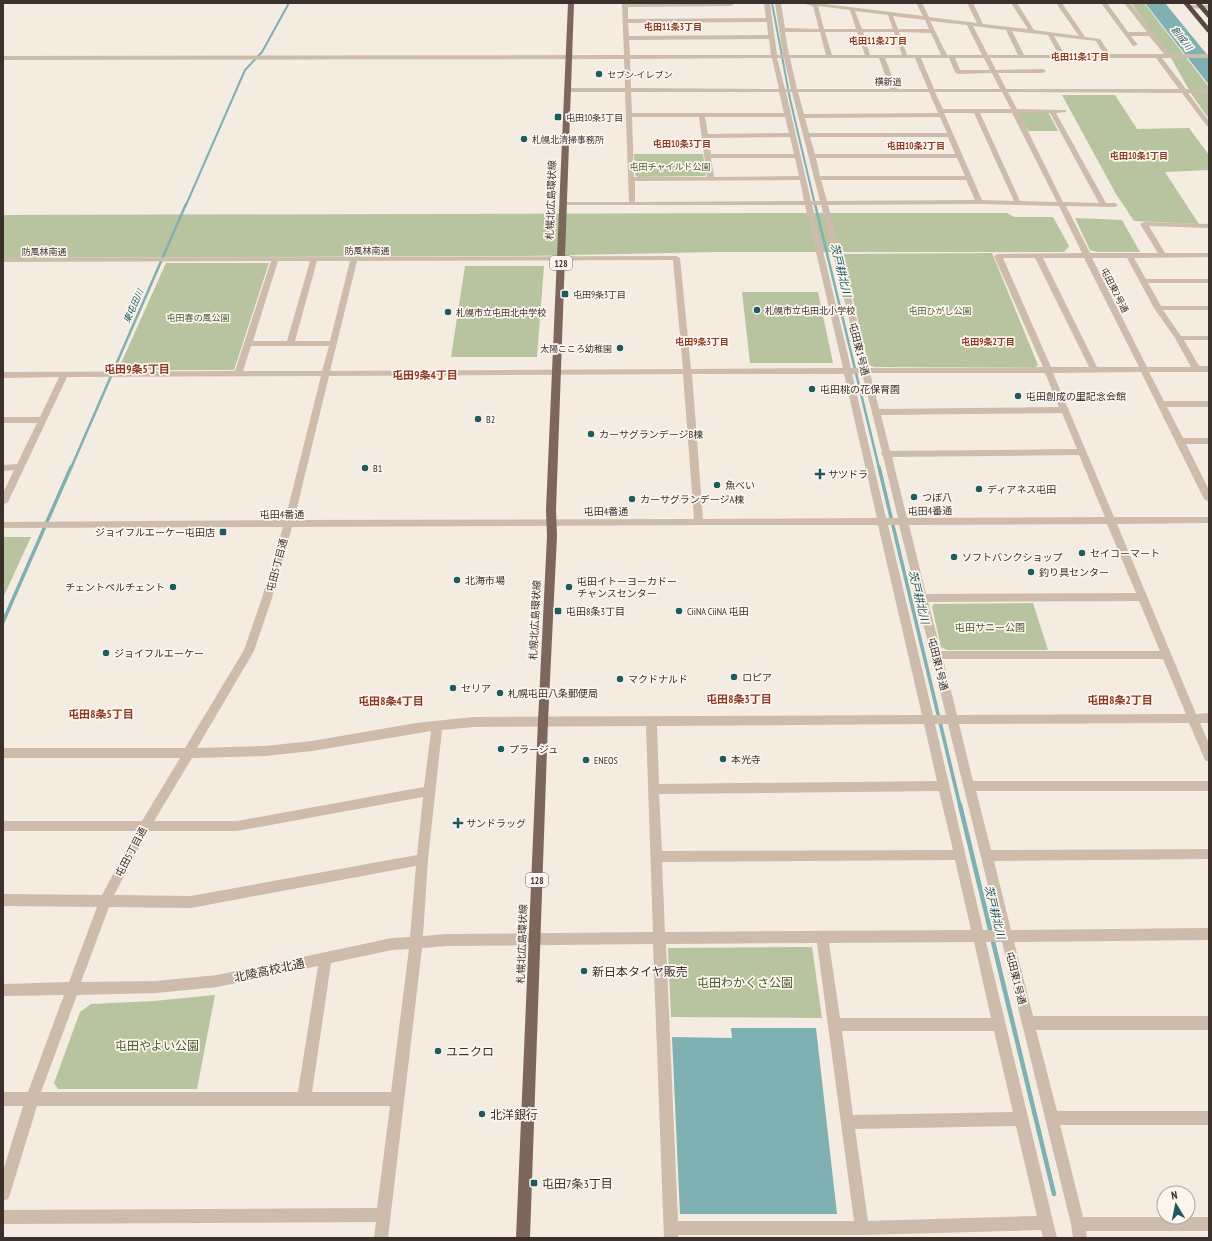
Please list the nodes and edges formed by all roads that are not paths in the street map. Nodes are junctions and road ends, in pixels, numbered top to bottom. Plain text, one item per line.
1 (571, 3) edge
2 (767, 3) edge
3 (778, 3) edge
4 (804, 3) edge
5 (919, 3) edge
6 (970, 3) edge
7 (1014, 3) edge
8 (1059, 3) edge
9 (1104, 3) edge
10 (1127, 3) edge
11 (625, 4) edge
12 (815, 4) junction
13 (1188, 5) edge
14 (1203, 6) edge
15 (852, 9) junction
16 (732, 10) edge
17 (890, 14) junction
18 (1209, 16) edge
19 (928, 19) junction
20 (626, 20) junction
21 (769, 20) junction
22 (969, 24) junction
23 (981, 25) junction
24 (1008, 29) junction
25 (782, 30) junction
26 (822, 30) junction
27 (859, 30) junction
28 (895, 30) junction
29 (932, 31) junction
30 (1209, 31) edge
31 (1032, 32) junction
32 (1050, 34) junction
33 (1127, 34) junction
34 (1152, 34) junction
35 (772, 37) junction
36 (627, 38) junction
37 (1083, 38) junction
38 (1135, 45) dead end
39 (781, 56) junction
40 (829, 56) junction
41 (868, 56) junction
42 (881, 56) junction
43 (905, 56) junction
44 (917, 56) junction
45 (948, 56) junction
46 (986, 56) junction
47 (1022, 56) junction
48 (1063, 56) junction
49 (1108, 56) junction
50 (1158, 56) junction
51 (1168, 56) junction
52 (1209, 56) edge
53 (627, 57) junction
54 (3, 58) edge
55 (569, 58) junction
56 (1043, 71) dead end
57 (994, 72) junction
58 (567, 90) junction
59 (628, 90) junction
60 (788, 90) junction
61 (894, 90) junction
62 (931, 90) junction
63 (1004, 90) junction
64 (1184, 90) junction
65 (1207, 90) edge
66 (1014, 110) junction
67 (976, 111) junction
68 (1052, 111) junction
69 (1064, 111) dead end
70 (941, 113) junction
71 (787, 115) junction
72 (628, 116) junction
73 (702, 116) junction
74 (801, 116) junction
75 (1209, 126) edge
76 (792, 135) junction
77 (807, 135) junction
78 (950, 135) junction
79 (705, 136) junction
80 (708, 156) junction
81 (797, 156) junction
82 (812, 156) junction
83 (960, 156) junction
84 (802, 178) junction
85 (817, 178) junction
86 (969, 178) junction
87 (630, 179) junction
88 (711, 179) junction
89 (810, 202) junction
90 (979, 202) junction
91 (632, 203) junction
92 (822, 203) junction
93 (1018, 203) junction
94 (563, 204) junction
95 (1061, 204) junction
96 (1104, 205) junction
97 (1115, 205) dead end
98 (1209, 226) edge
99 (1087, 255) junction
100 (1129, 255) junction
101 (1163, 255) junction
102 (1209, 255) edge
103 (1038, 256) junction
104 (354, 259) junction
105 (561, 259) junction
106 (275, 260) junction
107 (314, 260) junction
108 (3, 261) edge
109 (1143, 281) junction
110 (1209, 281) edge
111 (1158, 308) junction
112 (1209, 308) edge
113 (1179, 338) junction
114 (1209, 338) edge
115 (290, 343) junction
116 (333, 343) junction
117 (248, 344) junction
118 (1094, 369) junction
119 (1144, 369) junction
120 (1196, 369) junction
121 (1209, 369) edge
122 (1048, 370) junction
123 (849, 371) junction
124 (863, 371) junction
125 (687, 372) junction
126 (556, 373) junction
127 (3, 374) edge
128 (64, 374) junction
129 (238, 374) junction
130 (326, 374) junction
131 (1162, 404) junction
132 (1209, 404) edge
133 (1064, 410) junction
134 (875, 412) junction
135 (3, 420) edge
136 (42, 420) junction
137 (1180, 441) junction
138 (1209, 441) edge
139 (1082, 452) junction
140 (885, 454) junction
141 (20, 467) junction
142 (3, 468) edge
143 (1209, 499) edge
144 (3, 502) edge
145 (1110, 520) junction
146 (1209, 520) edge
147 (885, 522) junction
148 (900, 522) junction
149 (552, 523) junction
150 (699, 523) junction
151 (3, 525) edge
152 (288, 525) junction
153 (1142, 597) junction
154 (921, 598) junction
155 (936, 655) junction
156 (1166, 655) junction
157 (1193, 718) junction
158 (1209, 718) edge
159 (931, 719) junction
160 (949, 719) junction
161 (651, 721) junction
162 (543, 722) junction
163 (437, 726) junction
164 (3, 753) edge
165 (187, 753) junction
166 (1209, 757) edge
167 (944, 786) junction
168 (969, 786) junction
169 (1209, 786) edge
170 (654, 789) junction
171 (430, 791) junction
172 (3, 826) edge
173 (145, 826) junction
174 (1209, 854) edge
175 (960, 855) junction
176 (986, 856) junction
177 (656, 857) junction
178 (422, 859) junction
179 (3, 900) edge
180 (105, 901) junction
181 (1209, 934) edge
182 (982, 936) junction
183 (1003, 936) junction
184 (822, 937) junction
185 (660, 938) junction
186 (534, 939) junction
187 (416, 942) junction
188 (325, 958) junction
189 (3, 990) edge
190 (73, 990) junction
191 (1028, 1023) junction
192 (1209, 1023) edge
193 (999, 1024) junction
194 (834, 1025) junction
195 (3, 1099) edge
196 (32, 1099) junction
197 (304, 1099) junction
198 (396, 1099) junction
199 (1051, 1118) junction
200 (1209, 1118) edge
201 (1021, 1119) junction
202 (847, 1122) junction
203 (3, 1194) edge
204 (384, 1215) junction
205 (3, 1217) edge
206 (1046, 1224) junction
207 (1209, 1224) edge
208 (862, 1228) junction
209 (1079, 1231) edge
210 (671, 1233) edge
211 (381, 1238) edge
212 (523, 1238) edge
213 (1050, 1238) edge

1 - 55 main road, 札幌北広島環状線 / 128
2 - 21 street
3 - 25 street
4 - 12 street
5 - 19 street
6 - 23 street
7 - 31 street
8 - 37 street
9 - 33 street
10 - 34 street
11 - 16 street
11 - 20 street
12 - 15 street
12 - 26 street
13 - 14 street
13 - 30 highway
14 - 18 highway
15 - 17 street
15 - 27 street
16 - 20 street
16 - 21 street
17 - 19 street
17 - 28 street
19 - 22 street
19 - 29 street
20 - 36 street
21 - 35 street
22 - 23 street
22 - 46 street, 屯田東2号通
23 - 24 street
24 - 31 street
24 - 47 street
25 - 26 street
25 - 39 street
26 - 27 street
26 - 40 street
27 - 28 street
27 - 41 street
28 - 29 street
28 - 43 street
29 - 45 street
31 - 32 street
32 - 37 street
32 - 48 street
33 - 34 street
33 - 38 street
34 - 51 street
35 - 36 street
35 - 39 street
36 - 53 street
37 - 49 street
39 - 40 street
39 - 53 street
39 - 60 street
39 - 60 street
40 - 41 street
41 - 42 street
42 - 43 street
42 - 61 street
43 - 44 street
44 - 45 street
44 - 62 street
45 - 46 street
45 - 57 street
46 - 47 street
46 - 57 street, 屯田東2号通
47 - 48 street
48 - 49 street
49 - 50 street
50 - 51 street
50 - 64 street
51 - 52 street
53 - 55 street
53 - 59 street
54 - 55 street
55 - 58 main road, 札幌北広島環状線 / 128
56 - 57 street
57 - 63 street, 屯田東2号通
58 - 59 street, 横新道
58 - 94 main road, 札幌北広島環状線 / 128
59 - 60 street, 横新道
59 - 72 street
60 - 61 street, 横新道
60 - 71 street, 屯田東1号通
60 - 74 street, 屯田東1号通
61 - 62 street, 横新道
62 - 63 street, 横新道
62 - 70 street
63 - 64 street, 横新道
63 - 66 street, 屯田東2号通
64 - 65 street, 横新道
64 - 75 street
66 - 67 street
66 - 68 street
66 - 95 street, 屯田東2号通
67 - 70 street
67 - 93 street
68 - 69 street
68 - 96 street
70 - 74 street
70 - 78 street
71 - 73 street
71 - 76 street, 屯田東1号通
72 - 73 street
72 - 87 street
73 - 79 street
74 - 77 street, 屯田東1号通
76 - 79 street
76 - 81 street, 屯田東1号通
77 - 78 street
77 - 82 street, 屯田東1号通
78 - 83 street
79 - 80 street
80 - 81 street
80 - 88 street
81 - 84 street, 屯田東1号通
82 - 83 street
82 - 85 street, 屯田東1号通
83 - 86 street
84 - 88 street
84 - 89 street, 屯田東1号通
85 - 86 street
85 - 92 street, 屯田東1号通
86 - 90 street
87 - 88 street
87 - 91 street
89 - 91 street
89 - 92 street
89 - 123 street, 屯田東1号通
90 - 92 street
90 - 93 street
91 - 94 street
92 - 124 street, 屯田東1号通
93 - 95 street
94 - 105 main road, 札幌北広島環状線 / 128
95 - 96 street
95 - 99 street, 屯田東2号通
96 - 97 street
98 - 101 street
99 - 100 street
99 - 103 street
99 - 119 street, 屯田東2号通
100 - 101 street
100 - 109 street
101 - 102 street
103 - 118 street
103 - 122 street
104 - 105 street, 防風林南通
104 - 107 street, 防風林南通
104 - 116 street, 屯田5丁目通
105 - 125 street, 防風林南通
105 - 126 main road, 札幌北広島環状線 / 128
106 - 107 street, 防風林南通
106 - 108 street, 防風林南通
106 - 117 street
107 - 115 street
109 - 110 street
109 - 111 street
111 - 112 street
111 - 113 street
113 - 114 street
113 - 120 street
115 - 116 street
115 - 117 street
116 - 130 street, 屯田5丁目通
117 - 129 street
118 - 119 street
118 - 122 street
119 - 120 street
119 - 131 street, 屯田東2号通
120 - 121 street
122 - 124 street
122 - 133 street
123 - 124 street
123 - 125 street
123 - 147 street, 屯田東1号通
124 - 134 street, 屯田東1号通
125 - 126 street
125 - 150 street
126 - 130 street
126 - 149 main road, 札幌北広島環状線 / 128
127 - 128 street
128 - 129 street
128 - 136 street
129 - 130 street
130 - 152 street, 屯田5丁目通
131 - 132 street
131 - 137 street, 屯田東2号通
133 - 134 street
133 - 139 street
134 - 140 street, 屯田東1号通
135 - 136 street
136 - 141 street
137 - 138 street
137 - 143 street, 屯田東2号通
139 - 140 street
139 - 145 street
140 - 148 street, 屯田東1号通
141 - 142 street
141 - 144 street
145 - 146 street, 屯田4番通
145 - 148 street, 屯田4番通
145 - 153 street
147 - 148 street, 屯田4番通
147 - 150 street, 屯田4番通
147 - 159 street, 屯田東1号通
148 - 154 street, 屯田東1号通
149 - 150 street, 屯田4番通
149 - 152 street, 屯田4番通
149 - 162 main road, 札幌北広島環状線 / 128
151 - 152 street, 屯田4番通
152 - 165 street, 屯田5丁目通
153 - 154 street
153 - 156 street
154 - 155 street, 屯田東1号通
155 - 156 street
155 - 160 street, 屯田東1号通
156 - 157 street
157 - 158 street
157 - 160 street
157 - 166 street
159 - 160 street
159 - 161 street
159 - 167 street, 屯田東1号通
160 - 168 street, 屯田東1号通
161 - 162 street
161 - 170 street
162 - 163 street
162 - 186 main road, 札幌北広島環状線 / 128
163 - 165 street
163 - 171 street
164 - 165 street
165 - 173 street, 屯田5丁目通
167 - 170 street
167 - 175 street, 屯田東1号通
168 - 169 street
168 - 176 street, 屯田東1号通
170 - 177 street
171 - 173 street
171 - 178 street
172 - 173 street
173 - 180 street, 屯田5丁目通
174 - 176 street
175 - 177 street
175 - 182 street, 屯田東1号通
176 - 183 street, 屯田東1号通
177 - 185 street
178 - 180 street
178 - 187 street
179 - 180 street
180 - 190 street, 屯田5丁目通
181 - 183 street, 北陵高校北通
182 - 183 street, 北陵高校北通
182 - 184 street, 北陵高校北通
182 - 193 street, 屯田東1号通
183 - 191 street, 屯田東1号通
184 - 185 street, 北陵高校北通
184 - 194 street
185 - 186 street, 北陵高校北通
185 - 210 street
186 - 187 street, 北陵高校北通
186 - 212 main road, 札幌北広島環状線 / 128
187 - 188 street, 北陵高校北通
187 - 198 street
188 - 190 street, 北陵高校北通
188 - 197 street
189 - 190 street, 北陵高校北通
190 - 196 street, 屯田5丁目通
191 - 192 street
191 - 199 street, 屯田東1号通
193 - 194 street
193 - 201 street, 屯田東1号通
194 - 202 street
195 - 196 street
196 - 197 street
196 - 203 street, 屯田5丁目通
197 - 198 street
198 - 204 street
199 - 200 street
199 - 209 street, 屯田東1号通
201 - 202 street
201 - 206 street, 屯田東1号通
202 - 208 street
204 - 205 street
204 - 211 street
206 - 208 street
206 - 213 street, 屯田東1号通
207 - 209 street
208 - 210 street

